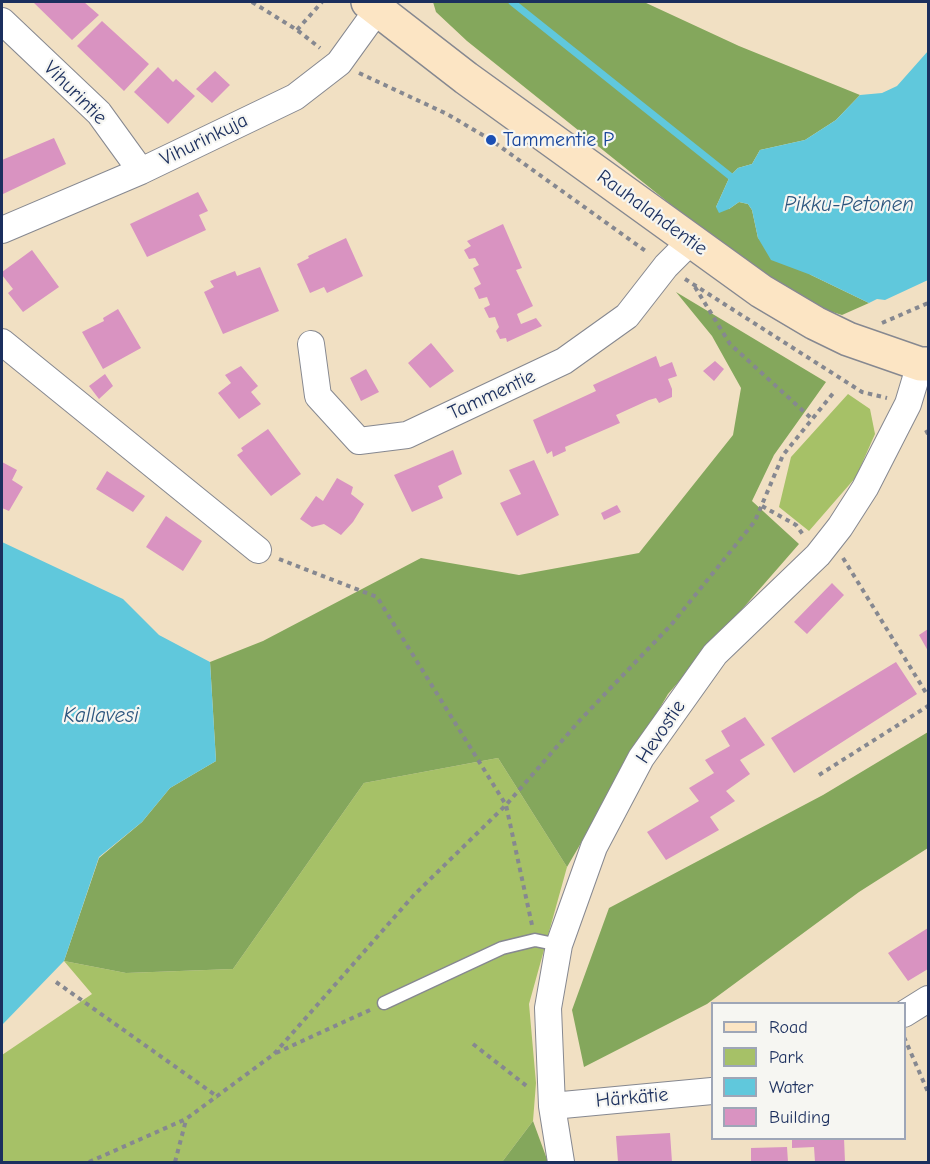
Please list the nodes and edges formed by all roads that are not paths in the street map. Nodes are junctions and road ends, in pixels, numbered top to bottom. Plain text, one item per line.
1 (376, 5) edge
2 (2, 21) edge
3 (141, 171) junction
4 (2, 230) edge
5 (691, 241) junction
6 (2, 344) edge
7 (310, 344) dead end
8 (924, 364) edge
9 (258, 550) road end
10 (547, 943) junction
11 (928, 999) edge
12 (384, 1004) road end
13 (906, 1013) edge
14 (711, 1091) edge
15 (552, 1106) junction
16 (561, 1162) edge

1 - 3 street, Vihurinkuja
1 - 5 main road, Rauhalahdentie
2 - 3 street, Vihurintie
3 - 4 street, Vihurinkuja
5 - 7 street, Tammentie
5 - 8 main road, Rauhalahdentie
6 - 9 street
8 - 10 street, Hevostie
10 - 12 lane
10 - 15 street, Hevostie
11 - 13 street
14 - 15 street, Härkätie
15 - 16 street, Hevostie

